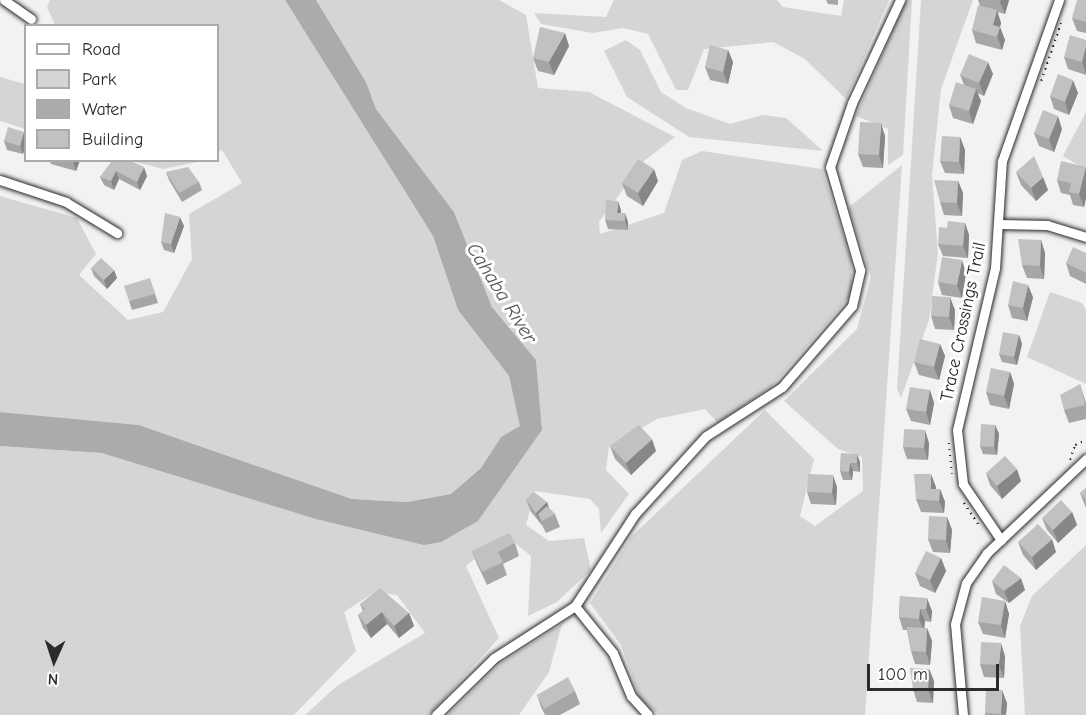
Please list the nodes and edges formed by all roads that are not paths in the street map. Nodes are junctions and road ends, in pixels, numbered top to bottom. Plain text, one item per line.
1 (4, 0) edge
2 (900, 0) edge
3 (1059, 0) edge
4 (31, 19) dead end
5 (0, 180) edge
6 (999, 224) junction
7 (117, 233) dead end
8 (1086, 237) edge
9 (1086, 459) edge
10 (1001, 540) junction
11 (575, 606) junction
12 (436, 715) edge
13 (648, 715) edge
14 (963, 715) edge

1 - 4 street
2 - 11 street
3 - 6 street, Trace Crossings Trail
5 - 7 street
6 - 8 street
6 - 10 street, Trace Crossings Trail
9 - 10 street
10 - 14 street
11 - 12 street
11 - 13 street

